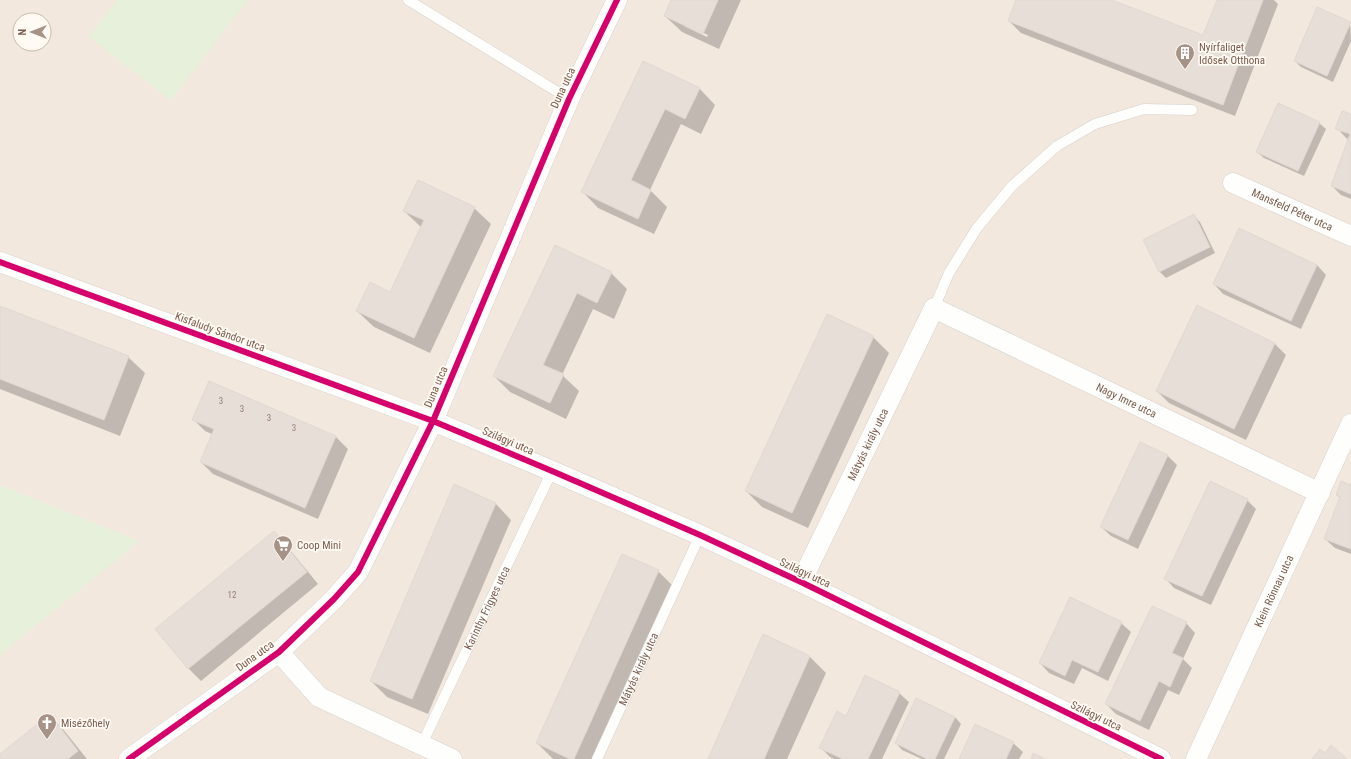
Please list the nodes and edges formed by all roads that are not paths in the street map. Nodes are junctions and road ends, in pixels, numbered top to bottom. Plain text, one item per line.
1 (408, 0) edge
2 (617, 0) edge
3 (569, 99) junction
4 (1192, 110) dead end
5 (1233, 183) dead end
6 (1351, 236) edge
7 (0, 262) edge
8 (934, 308) junction
9 (433, 421) junction
10 (1351, 424) edge
11 (552, 471) junction
12 (1320, 492) junction
13 (700, 535) junction
14 (801, 582) junction
15 (279, 652) junction
16 (421, 746) junction
17 (129, 759) edge
18 (452, 759) edge
19 (597, 759) edge
20 (1160, 759) edge
21 (1196, 759) edge

1 - 3 lane
2 - 3 street, Duna utca
3 - 9 street, Duna utca
4 - 8 lane
5 - 6 street, Mansfeld Péter utca
7 - 9 street, Kisfaludy Sándor utca
8 - 12 street, Nagy Imre utca
8 - 14 street, Mátyás király utca
9 - 11 street, Szilágyi utca
9 - 15 street, Duna utca
10 - 12 street, Klein Rönnau utca
11 - 13 street, Szilágyi utca
11 - 16 lane, Karinthy Frigyes utca
12 - 21 street, Klein Rönnau utca
13 - 14 street, Szilágyi utca
13 - 19 lane, Mátyás király utca
14 - 20 street, Szilágyi utca
15 - 16 street
15 - 17 street, Duna utca
16 - 18 street

